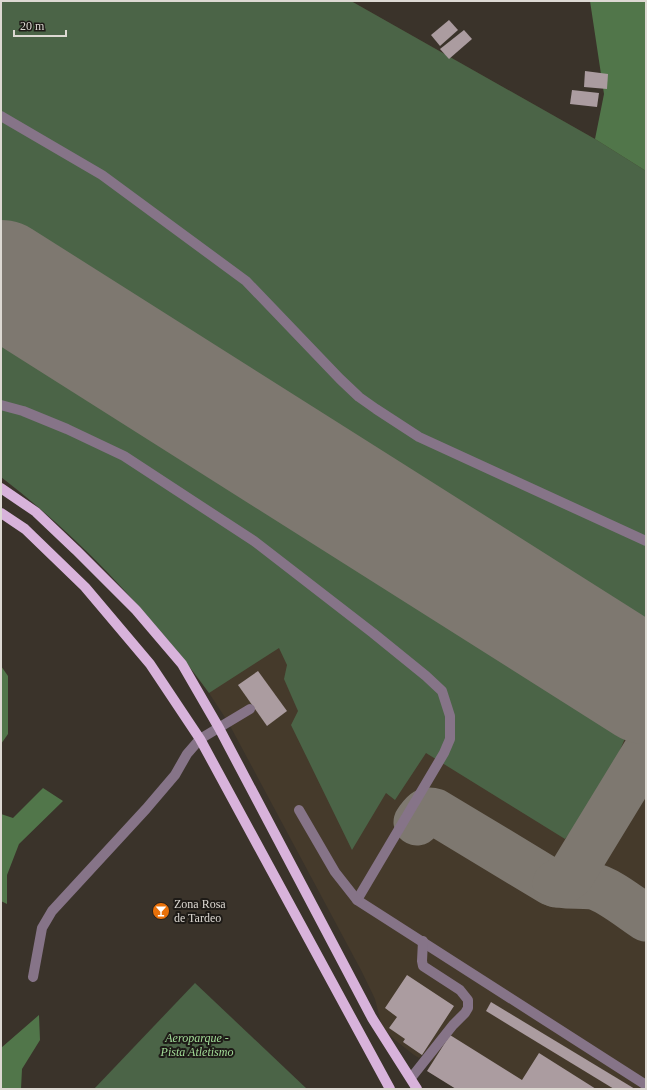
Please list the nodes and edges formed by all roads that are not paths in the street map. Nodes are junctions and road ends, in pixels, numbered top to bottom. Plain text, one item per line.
1 (1, 116) edge
2 (1, 405) edge
3 (1, 488) edge
4 (1, 513) edge
5 (646, 541) edge
6 (250, 709) dead end
7 (219, 728) junction
8 (200, 739) junction
9 (299, 810) dead end
10 (357, 900) junction
11 (423, 941) junction
12 (33, 977) dead end
13 (412, 1078) junction
14 (646, 1084) edge
15 (390, 1089) edge
16 (417, 1089) edge

1 - 5 lane
2 - 10 lane
3 - 7 main road
4 - 8 main road
6 - 7 lane
7 - 8 lane
7 - 13 main road
8 - 12 lane
8 - 15 main road
9 - 10 lane
10 - 11 lane
11 - 13 lane
11 - 14 lane
13 - 16 main road

